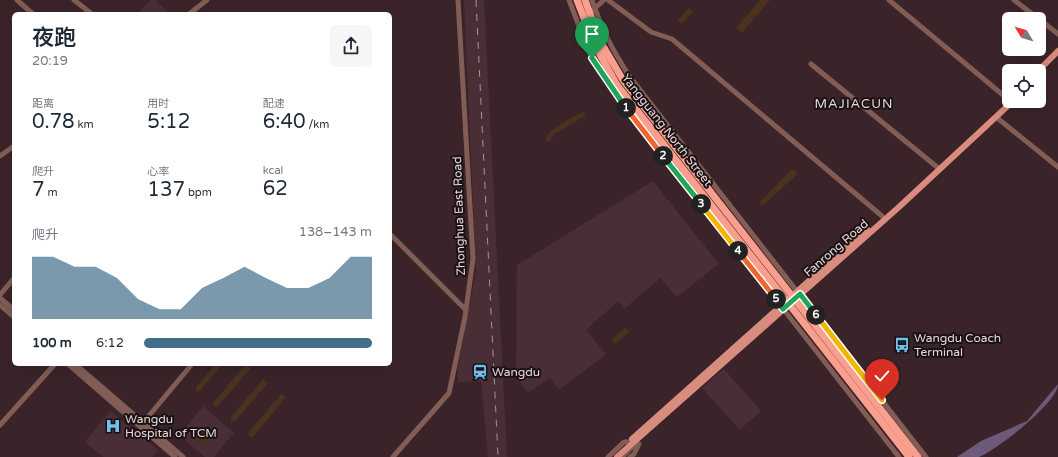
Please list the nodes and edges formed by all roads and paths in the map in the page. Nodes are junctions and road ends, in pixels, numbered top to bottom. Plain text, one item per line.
1 (17, 0) edge
2 (74, 0) edge
3 (206, 0) edge
4 (458, 0) edge
5 (570, 0) edge
6 (577, 0) edge
7 (584, 0) edge
8 (592, 0) edge
9 (604, 0) edge
10 (608, 0) edge
11 (889, 0) edge
12 (1014, 0) edge
13 (595, 8) junction
14 (31, 12) edge
15 (89, 12) edge
16 (191, 12) edge
17 (1030, 12) edge
18 (589, 13) junction
19 (1046, 25) edge
20 (1058, 34) edge
21 (1058, 51) edge
22 (811, 64) dead end
23 (1046, 64) edge
24 (1002, 94) edge
25 (1002, 107) edge
26 (1006, 108) edge
27 (996, 117) junction
28 (12, 147) edge
29 (0, 156) edge
30 (937, 167) junction
31 (1058, 167) edge
32 (882, 216) junction
33 (392, 236) edge
34 (12, 280) edge
35 (0, 294) edge
36 (0, 298) edge
37 (790, 300) junction
38 (0, 305) edge
39 (12, 308) edge
40 (466, 310) junction
41 (12, 315) edge
42 (52, 366) edge
43 (70, 366) edge
44 (77, 366) edge
45 (190, 366) edge
46 (143, 423) junction
47 (0, 425) edge
48 (642, 435) junction
49 (629, 442) junction
50 (175, 457) edge
51 (183, 457) edge
52 (393, 457) edge
53 (608, 457) edge
54 (614, 457) edge
55 (617, 457) edge
56 (622, 457) edge
57 (630, 457) edge
58 (898, 457) edge
59 (908, 457) edge
60 (918, 457) edge
61 (926, 457) edge

1 - 14 street
2 - 15 street
3 - 16 street
4 - 40 street, Zhonghua East Road
5 - 37 street
6 - 37 highway, Yangguang North Street
7 - 18 highway, Yangguang North Street
8 - 13 street
9 - 13 street
10 - 32 street
11 - 24 street
12 - 17 street
13 - 18 street
13 - 37 street
18 - 37 highway, Yangguang North Street
19 - 20 street
21 - 23 main road
22 - 30 street
25 - 30 main road, Fanrong Road
26 - 27 main road, Fanrong Road
27 - 31 street
27 - 37 main road, Fanrong Road
28 - 29 street
30 - 32 main road, Fanrong Road
32 - 37 main road, Fanrong Road
33 - 40 street
34 - 35 street
36 - 39 street
37 - 48 main road, Fanrong Road
37 - 49 main road, Fanrong Road
37 - 58 street
37 - 59 highway
37 - 60 highway
37 - 61 street
38 - 41 street
40 - 52 street, Zhonghua East Road
42 - 47 street
43 - 50 street
44 - 46 street
45 - 46 street
46 - 51 street
48 - 55 main road, Fanrong Road
48 - 56 street
48 - 57 street
49 - 53 street
49 - 54 main road, Fanrong Road

